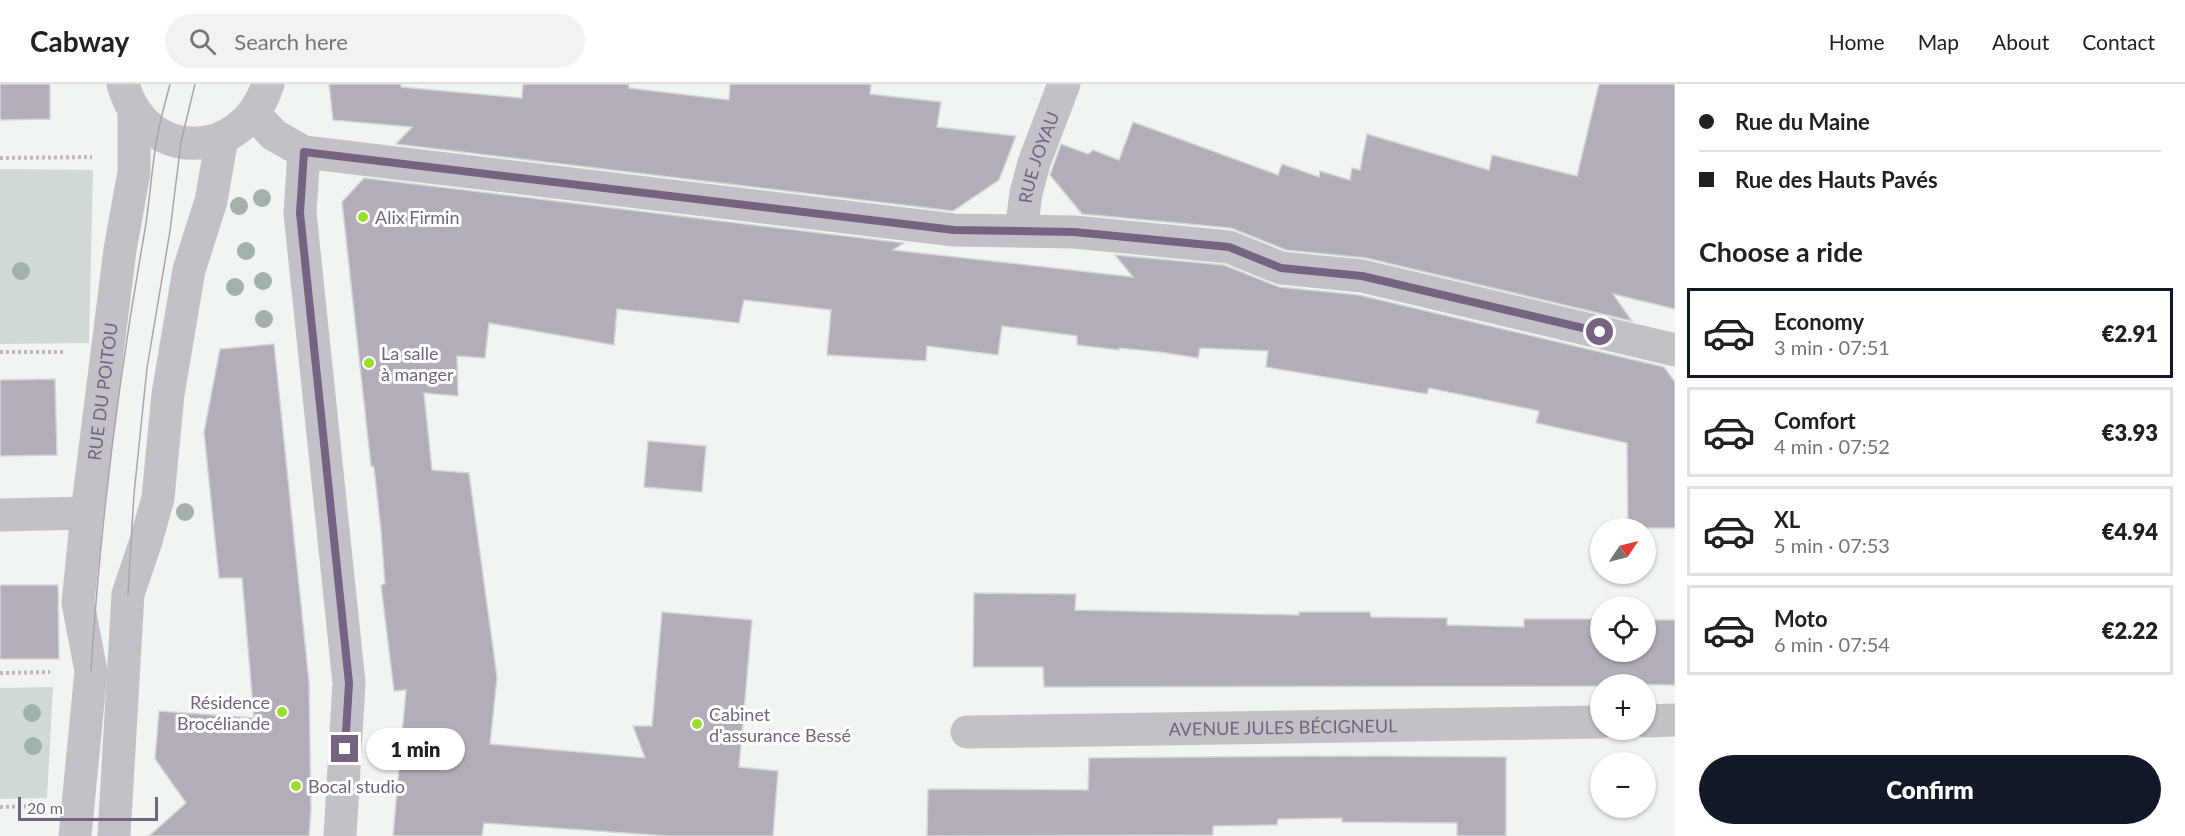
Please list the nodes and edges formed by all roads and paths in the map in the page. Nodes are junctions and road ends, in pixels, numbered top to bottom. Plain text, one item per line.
1 (268, 84) edge
2 (1064, 84) edge
3 (129, 98) edge
4 (254, 114) junction
5 (222, 138) junction
6 (304, 152) junction
7 (101, 157) dead end
8 (0, 158) edge
9 (1021, 231) junction
10 (1675, 350) edge
11 (0, 352) edge
12 (70, 352) dead end
13 (87, 513) junction
14 (0, 515) edge
15 (91, 671) junction
16 (0, 673) edge
17 (1675, 720) edge
18 (1656, 721) edge
19 (1590, 722) edge
20 (967, 732) dead end
21 (75, 836) edge
22 (114, 836) edge
23 (340, 836) edge

1 - 4 street
2 - 9 street, RUE JOYAU
3 - 5 street
3 - 13 street, RUE DU POITOU
4 - 5 street
4 - 6 street
5 - 22 street
6 - 9 street
6 - 23 street
7 - 8 path
9 - 10 street
11 - 12 path
13 - 14 street
13 - 15 street, RUE DU POITOU
15 - 16 path
15 - 21 street, RUE DU POITOU
17 - 18 street
19 - 20 street, AVENUE JULES BÉCIGNEUL

